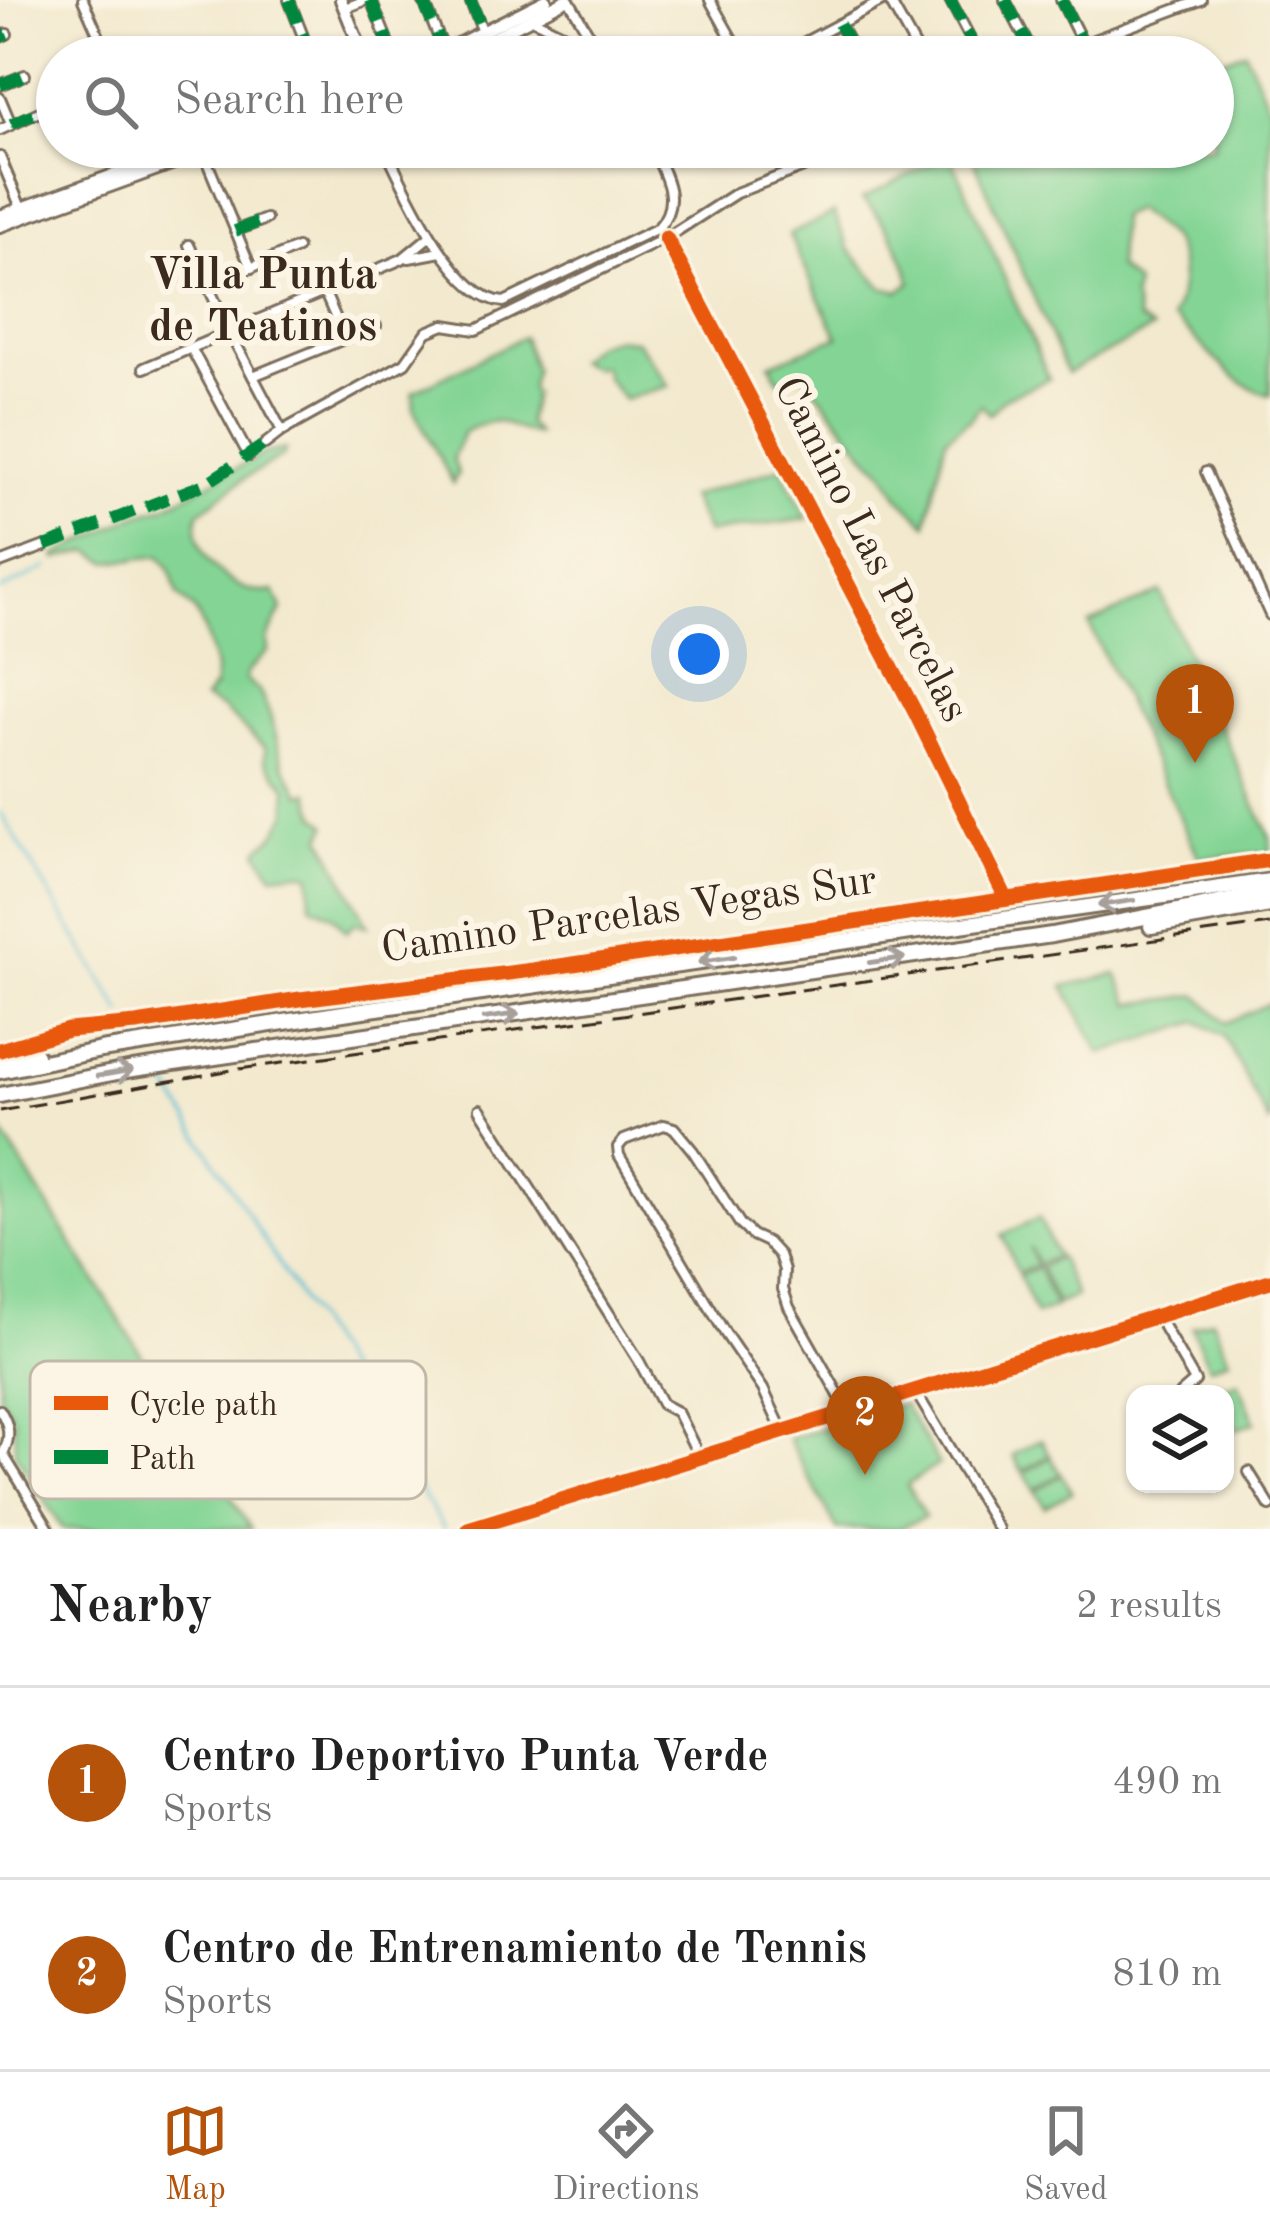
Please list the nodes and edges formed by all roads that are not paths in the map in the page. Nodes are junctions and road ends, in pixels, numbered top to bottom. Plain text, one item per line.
1 (83, 0) edge
2 (289, 0) edge
3 (369, 0) edge
4 (423, 0) edge
5 (470, 0) edge
6 (546, 0) edge
7 (567, 0) edge
8 (710, 0) edge
9 (887, 0) edge
10 (950, 0) edge
11 (1005, 0) edge
12 (1060, 0) edge
13 (1154, 0) edge
14 (1202, 0) edge
15 (343, 4) edge
16 (526, 10) edge
17 (1160, 16) junction
18 (838, 24) junction
19 (484, 33) junction
20 (99, 36) edge
21 (302, 36) edge
22 (356, 36) edge
23 (385, 36) edge
24 (437, 36) edge
25 (479, 36) edge
26 (479, 36) edge
27 (569, 36) edge
28 (589, 36) edge
29 (730, 36) edge
30 (816, 36) edge
31 (845, 36) edge
32 (908, 36) edge
33 (969, 36) edge
34 (1024, 36) edge
35 (1079, 36) edge
36 (1105, 36) edge
37 (25, 75) dead end
38 (0, 85) edge
39 (0, 98) edge
40 (36, 113) edge
41 (10, 124) junction
42 (0, 130) edge
43 (0, 158) edge
44 (146, 168) edge
45 (147, 168) edge
46 (210, 168) edge
47 (395, 168) edge
48 (662, 168) edge
49 (798, 168) edge
50 (21, 208) junction
51 (0, 216) edge
52 (266, 219) dead end
53 (0, 226) edge
54 (236, 231) junction
55 (429, 237) junction
56 (666, 238) junction
57 (189, 245) dead end
58 (297, 248) dead end
59 (442, 252) junction
60 (402, 259) junction
61 (251, 268) junction
62 (208, 286) junction
63 (325, 291) junction
64 (376, 326) dead end
65 (229, 331) junction
66 (344, 338) junction
67 (191, 348) junction
68 (144, 368) dead end
69 (253, 376) junction
70 (282, 431) junction
71 (265, 444) dead end
72 (249, 456) dead end
73 (1207, 472) dead end
74 (45, 546) dead end
75 (0, 563) edge
76 (1270, 615) edge
77 (1270, 860) edge
78 (1270, 879) edge
79 (1270, 893) edge
80 (1006, 898) junction
81 (1270, 905) edge
82 (1052, 935) junction
83 (300, 999) junction
84 (304, 1020) junction
85 (0, 1053) edge
86 (77, 1054) junction
87 (0, 1070) edge
88 (0, 1095) edge
89 (480, 1109) dead end
90 (1270, 1281) edge
91 (1157, 1315) junction
92 (1194, 1385) edge
93 (914, 1389) junction
94 (0, 1410) edge
95 (849, 1413) junction
96 (783, 1432) junction
97 (2, 1453) edge
98 (699, 1456) junction
99 (1249, 1472) dead end
100 (30, 1498) edge
101 (30, 1499) edge
102 (1270, 1506) edge
103 (49, 1529) edge
104 (468, 1529) edge
105 (998, 1529) edge

1 - 20 street
2 - 21 street
3 - 15 street
3 - 23 street
4 - 24 street
5 - 19 street
6 - 16 street
7 - 16 street
7 - 28 street
8 - 29 street
9 - 18 street
9 - 32 street
10 - 33 street
11 - 34 street
12 - 35 street
13 - 17 street
14 - 17 street
15 - 22 street
16 - 19 street
16 - 25 street
16 - 27 street
17 - 36 street
18 - 30 street
18 - 31 street
19 - 26 street
37 - 38 street
39 - 41 street
40 - 41 street
41 - 42 street
43 - 50 street
44 - 50 street
45 - 53 street
46 - 54 street
47 - 55 street
48 - 59 street
49 - 56 street
50 - 51 street
52 - 54 street
54 - 61 street
55 - 59 street
55 - 60 street
56 - 70 street
56 - 80 street, Camino Las Parcelas
57 - 62 street
58 - 61 street
59 - 60 street
60 - 63 street
61 - 62 street
62 - 65 street
63 - 65 street
63 - 66 street
64 - 66 street
65 - 67 street
65 - 69 street
66 - 69 street
67 - 68 street
67 - 72 street
69 - 70 street
70 - 71 street
73 - 76 street
74 - 75 street
77 - 80 street, Camino Parcelas Vegas Sur
78 -> 84 highway
79 - 82 highway
80 - 83 street, Camino Parcelas Vegas Sur
81 - 82 highway
88 -> 82 highway
83 - 84 street
83 - 85 street, Camino Parcelas Vegas Sur
84 - 86 highway
85 - 86 highway
86 - 87 highway
89 - 98 street
90 - 91 street
91 - 92 street
91 - 93 street
93 - 95 street
93 - 105 street
94 - 97 street
95 - 96 street
95 - 96 street
96 - 98 street
97 - 100 street
98 - 104 street
99 - 102 street
101 - 103 street

